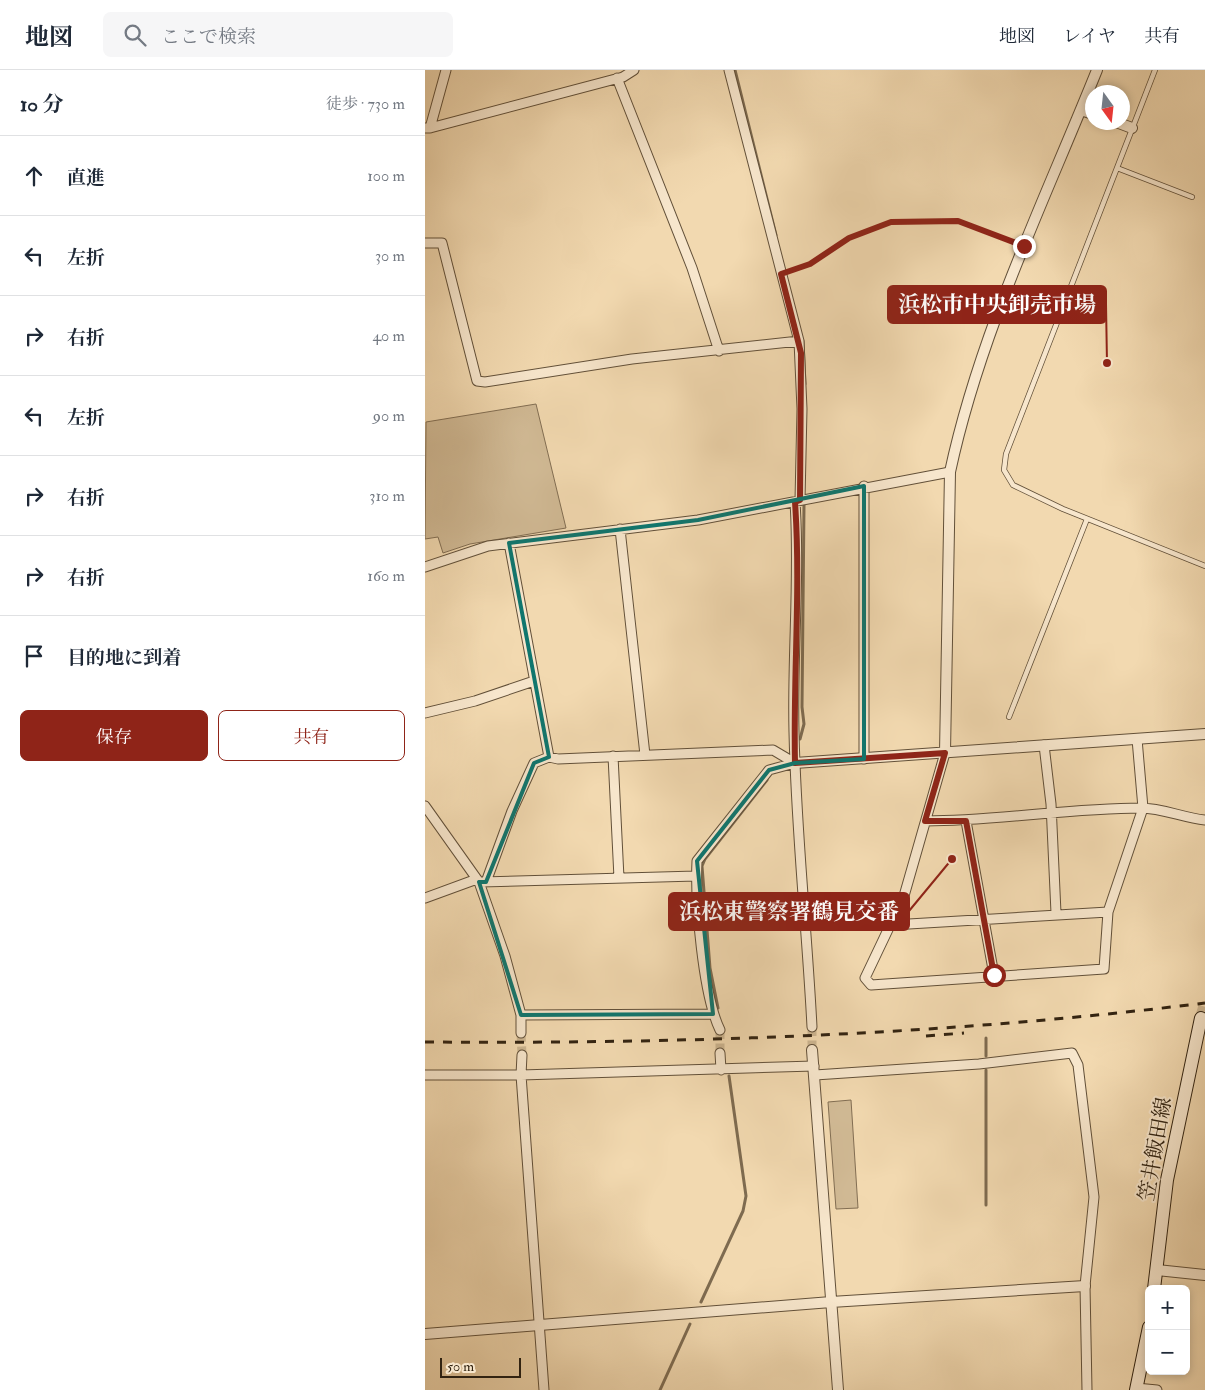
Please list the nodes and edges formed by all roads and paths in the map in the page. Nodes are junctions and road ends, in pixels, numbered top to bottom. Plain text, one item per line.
1 (446, 70) edge
2 (635, 70) edge
3 (729, 70) edge
4 (1097, 70) edge
5 (1155, 70) edge
6 (617, 78) junction
7 (1081, 110) junction
8 (1085, 111) edge
9 (427, 128) edge
10 (1132, 128) joint
11 (1117, 168) junction
12 (1192, 197) dead end
13 (425, 243) edge
14 (1024, 246) junction
15 (781, 274) junction
16 (799, 341) junction
17 (719, 351) junction
18 (950, 472) junction
19 (864, 486) junction
20 (797, 501) junction
21 (1087, 519) junction
22 (620, 529) junction
23 (509, 543) junction
24 (1205, 566) edge
25 (425, 567) edge
26 (534, 681) junction
27 (425, 713) edge
28 (1009, 716) dead end
29 (1205, 734) edge
30 (1137, 739) junction
31 (1043, 744) junction
32 (945, 753) junction
33 (645, 755) junction
34 (549, 756) junction
35 (613, 756) junction
36 (864, 759) junction
37 (795, 763) junction
38 (425, 806) edge
39 (1143, 808) junction
40 (1052, 813) junction
41 (1205, 820) edge
42 (925, 821) junction
43 (966, 821) junction
44 (696, 876) junction
45 (619, 878) junction
46 (481, 881) junction
47 (425, 898) edge
48 (1108, 912) junction
49 (1056, 913) junction
50 (984, 919) junction
51 (892, 925) junction
52 (994, 975) junction
53 (713, 1014) junction
54 (521, 1015) junction
55 (1201, 1018) dead end
56 (812, 1027) tunnel mouth
57 (720, 1030) tunnel mouth
58 (1202, 1031) edge
59 (521, 1034) tunnel mouth
60 (813, 1050) tunnel mouth
61 (720, 1053) tunnel mouth
62 (521, 1055) tunnel mouth
63 (721, 1070) junction
64 (814, 1071) junction
65 (425, 1074) edge
66 (521, 1075) junction
67 (1157, 1270) junction
68 (1205, 1275) edge
69 (1155, 1285) edge
70 (1085, 1286) junction
71 (831, 1302) junction
72 (539, 1326) junction
73 (1148, 1330) edge
74 (425, 1334) edge
75 (1136, 1389) edge
76 (544, 1390) edge
77 (838, 1390) edge
78 (1087, 1390) edge
79 (1157, 1390) edge

1 - 9 street
2 - 6 street
3 - 15 street
4 - 7 street
5 - 10 lane
6 - 9 street
6 - 17 street
7 - 8 street
7 - 14 street
10 - 11 lane
11 - 12 lane
11 - 21 lane
13 - 17 street
14 - 15 path
14 - 18 street
15 - 16 street
16 - 17 street
16 - 20 street
18 - 19 street
18 - 32 street
19 - 20 street
19 - 36 street
20 - 22 street
20 - 37 street
21 - 24 lane
21 - 28 lane
22 - 23 street
22 - 33 street
23 - 25 street
23 - 26 street
26 - 27 street
26 - 34 street
29 - 30 street
30 - 31 street
30 - 39 street
31 - 32 street
31 - 40 street
32 - 36 street
32 - 42 street
33 - 35 street
33 - 37 street
34 - 35 street
34 - 46 street
35 - 45 street
36 - 37 street
37 - 44 street
37 - 56 street
38 - 46 street
39 - 40 street
39 - 41 street
39 - 48 street
40 - 43 street
40 - 49 street
42 - 43 street
42 - 51 street
43 - 50 street
44 - 45 street
44 - 53 street
45 - 46 street
46 - 47 street
46 - 54 street
48 - 49 street
48 - 52 street
49 - 50 street
50 - 51 street
50 - 52 street
51 - 52 street
53 - 54 street
53 - 57 street
54 - 59 street
55 - 58 main road, 笠井飯田線
58 - 67 main road, 笠井飯田線
60 - 64 street
61 - 63 street
62 - 66 street
63 - 64 street
63 - 66 street
64 - 70 street
64 - 71 street
65 - 66 street
66 - 72 street
67 - 68 street
67 - 69 main road, 笠井飯田線
70 - 71 street
70 - 78 street
71 - 72 street
71 - 77 street
72 - 74 street
72 - 76 street
73 - 75 main road
75 - 79 street

